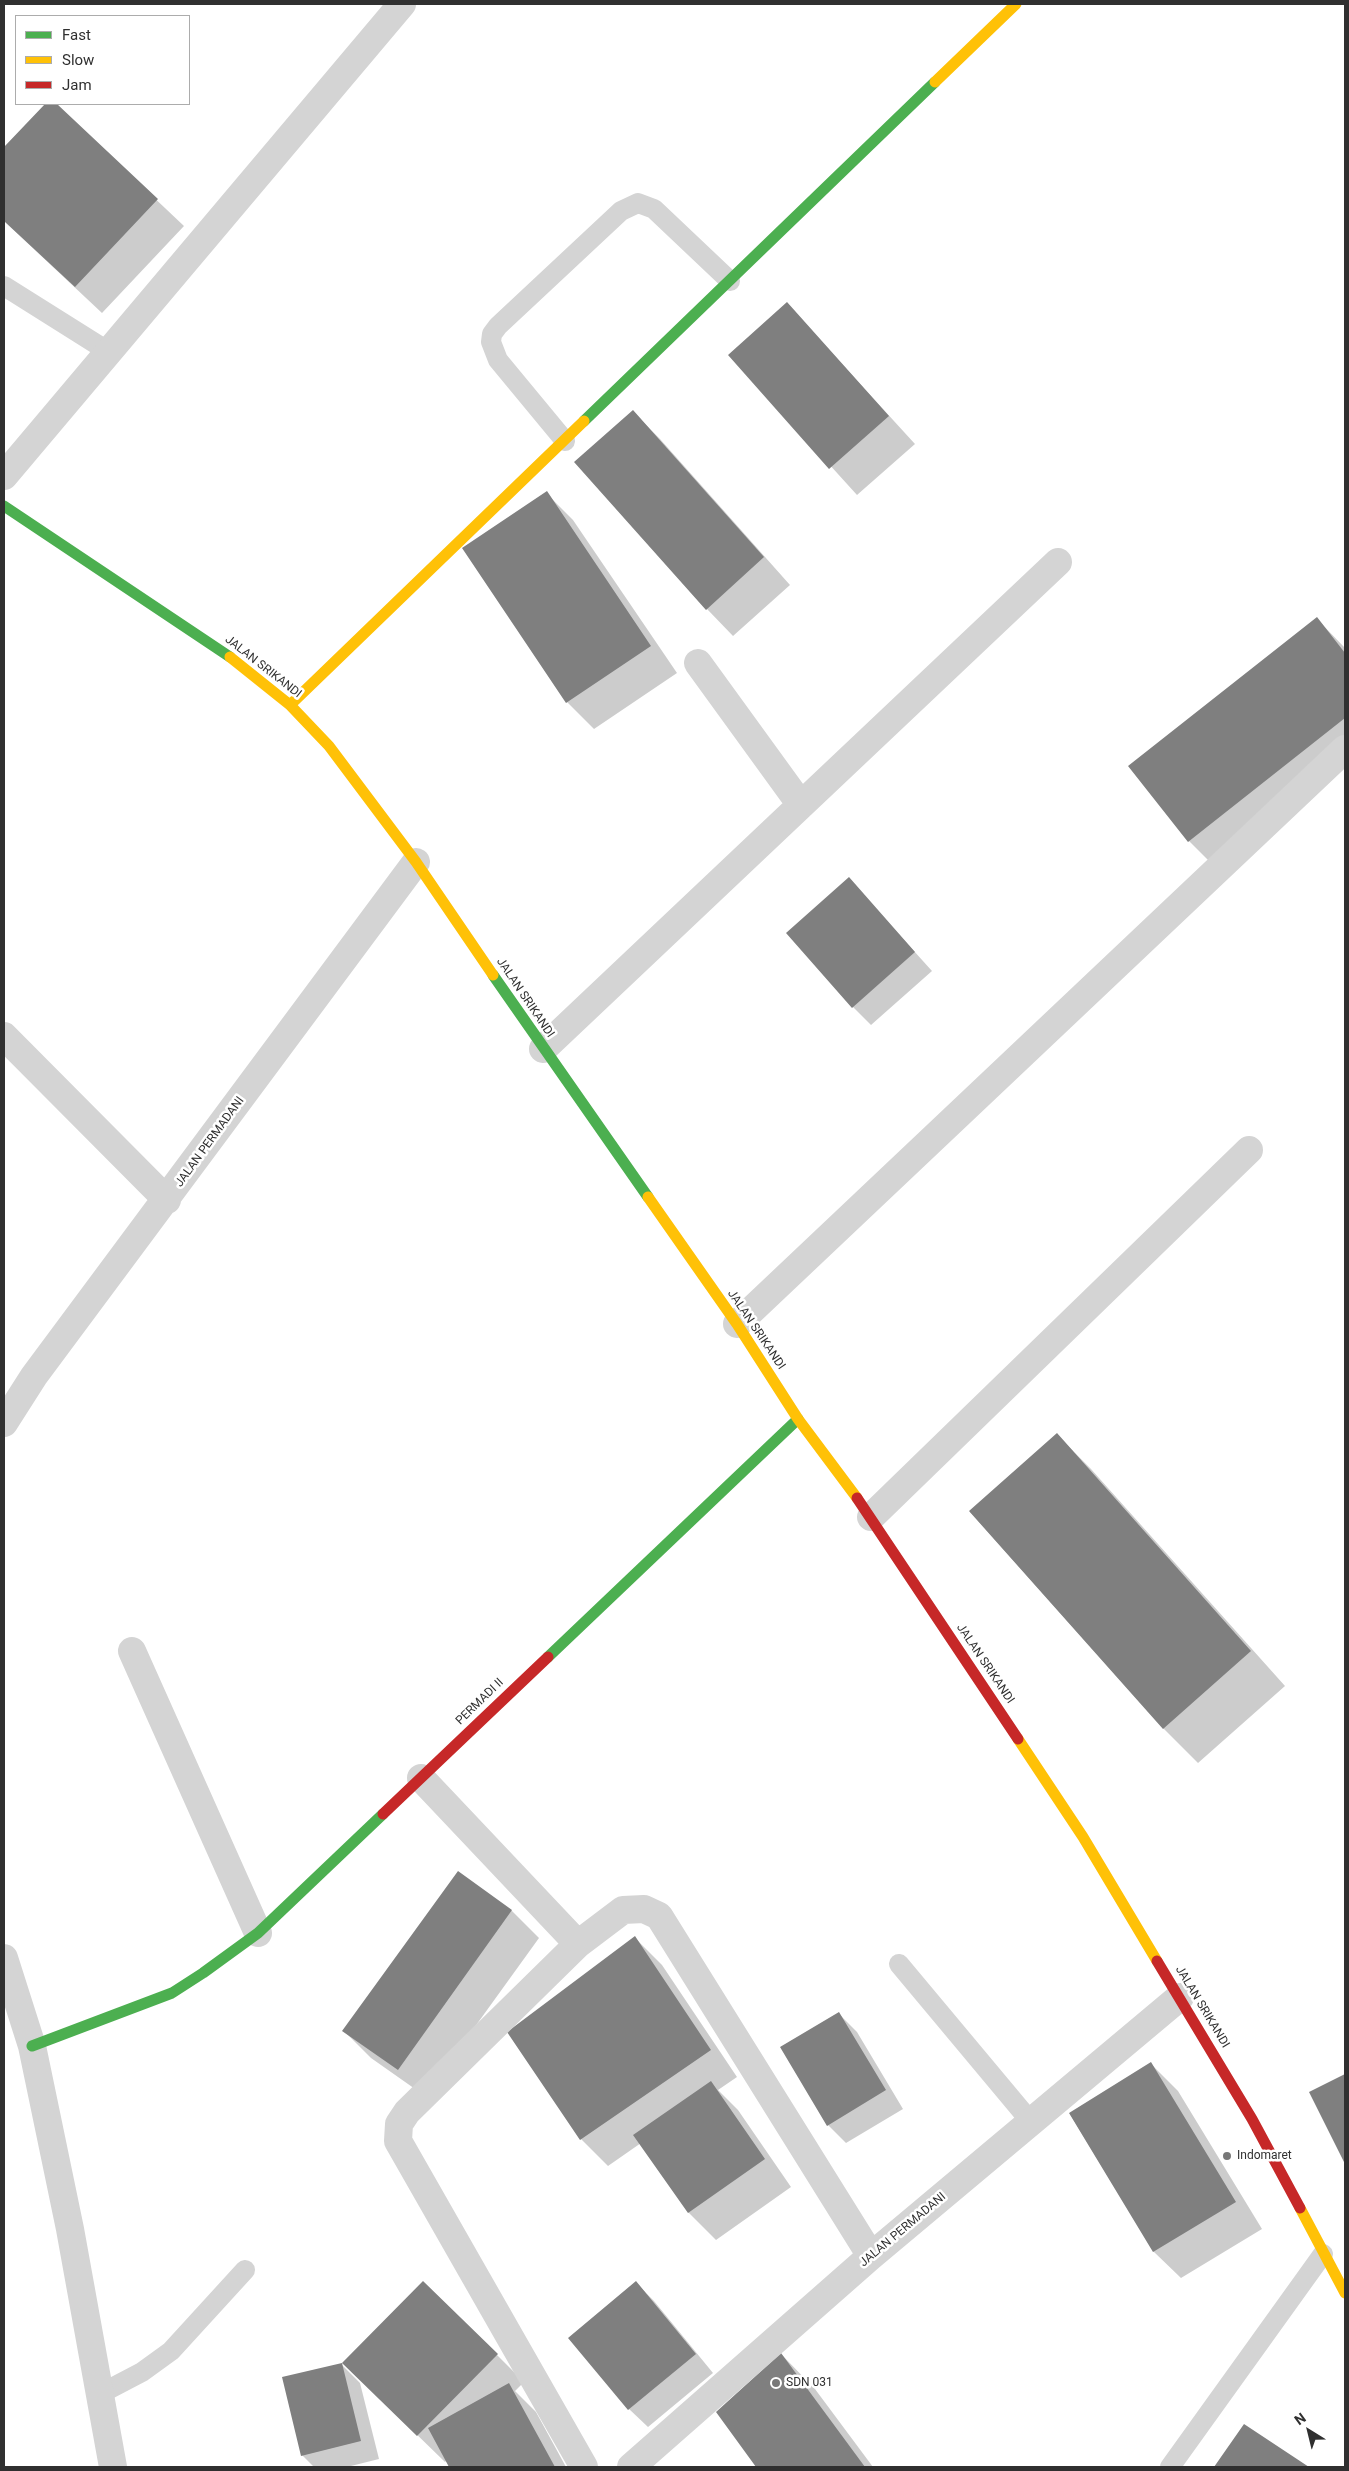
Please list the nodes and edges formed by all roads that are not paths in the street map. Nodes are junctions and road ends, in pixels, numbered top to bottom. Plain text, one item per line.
1 (402, 4) edge
2 (1016, 4) edge
3 (730, 282) junction
4 (4, 286) edge
5 (109, 352) junction
6 (565, 441) junction
7 (4, 476) edge
8 (4, 506) edge
9 (1058, 562) dead end
10 (698, 663) dead end
11 (290, 704) junction
12 (1345, 749) edge
13 (801, 805) junction
14 (416, 862) junction
15 (4, 1036) edge
16 (543, 1049) junction
17 (1250, 1150) dead end
18 (167, 1200) junction
19 (737, 1324) junction
20 (798, 1420) junction
21 (4, 1423) edge
22 (871, 1517) junction
23 (132, 1651) dead end
24 (421, 1778) junction
25 (258, 1932) junction
26 (578, 1944) junction
27 (4, 1958) edge
28 (899, 1964) dead end
29 (1180, 1997) junction
30 (32, 2046) junction
31 (1031, 2122) junction
32 (1323, 2254) junction
33 (871, 2256) junction
34 (245, 2270) dead end
35 (1345, 2293) edge
36 (100, 2394) junction
37 (113, 2467) edge
38 (584, 2467) edge
39 (630, 2467) edge
40 (1170, 2467) edge

1 - 5 street
2 - 3 main road
3 - 6 main road
3 - 6 lane
4 - 5 lane
5 - 7 street
6 - 11 main road
8 - 11 main road, JALAN SRIKANDI
9 - 13 street
10 - 13 street
11 - 14 main road, JALAN SRIKANDI
12 - 19 street
13 - 16 street
14 - 16 main road, JALAN SRIKANDI
14 - 18 street, JALAN PERMADANI
15 - 18 street
16 - 19 main road, JALAN SRIKANDI
17 - 22 street
18 - 21 street, JALAN PERMADANI
19 - 20 main road, JALAN SRIKANDI
20 - 22 main road, JALAN SRIKANDI
20 - 24 main road, PERMADI II
22 - 29 main road, JALAN SRIKANDI
23 - 25 street
24 - 25 main road, PERMADI II
24 - 26 street
25 - 30 main road, PERMADI II
26 - 33 street
26 - 38 street
27 - 30 street
28 - 31 lane
29 - 31 street, JALAN PERMADANI
29 - 32 main road, JALAN SRIKANDI
30 - 36 street
31 - 33 street, JALAN PERMADANI
32 - 35 main road, JALAN SRIKANDI
32 - 40 lane
33 - 39 street, JALAN PERMADANI
34 - 36 lane
36 - 37 street

